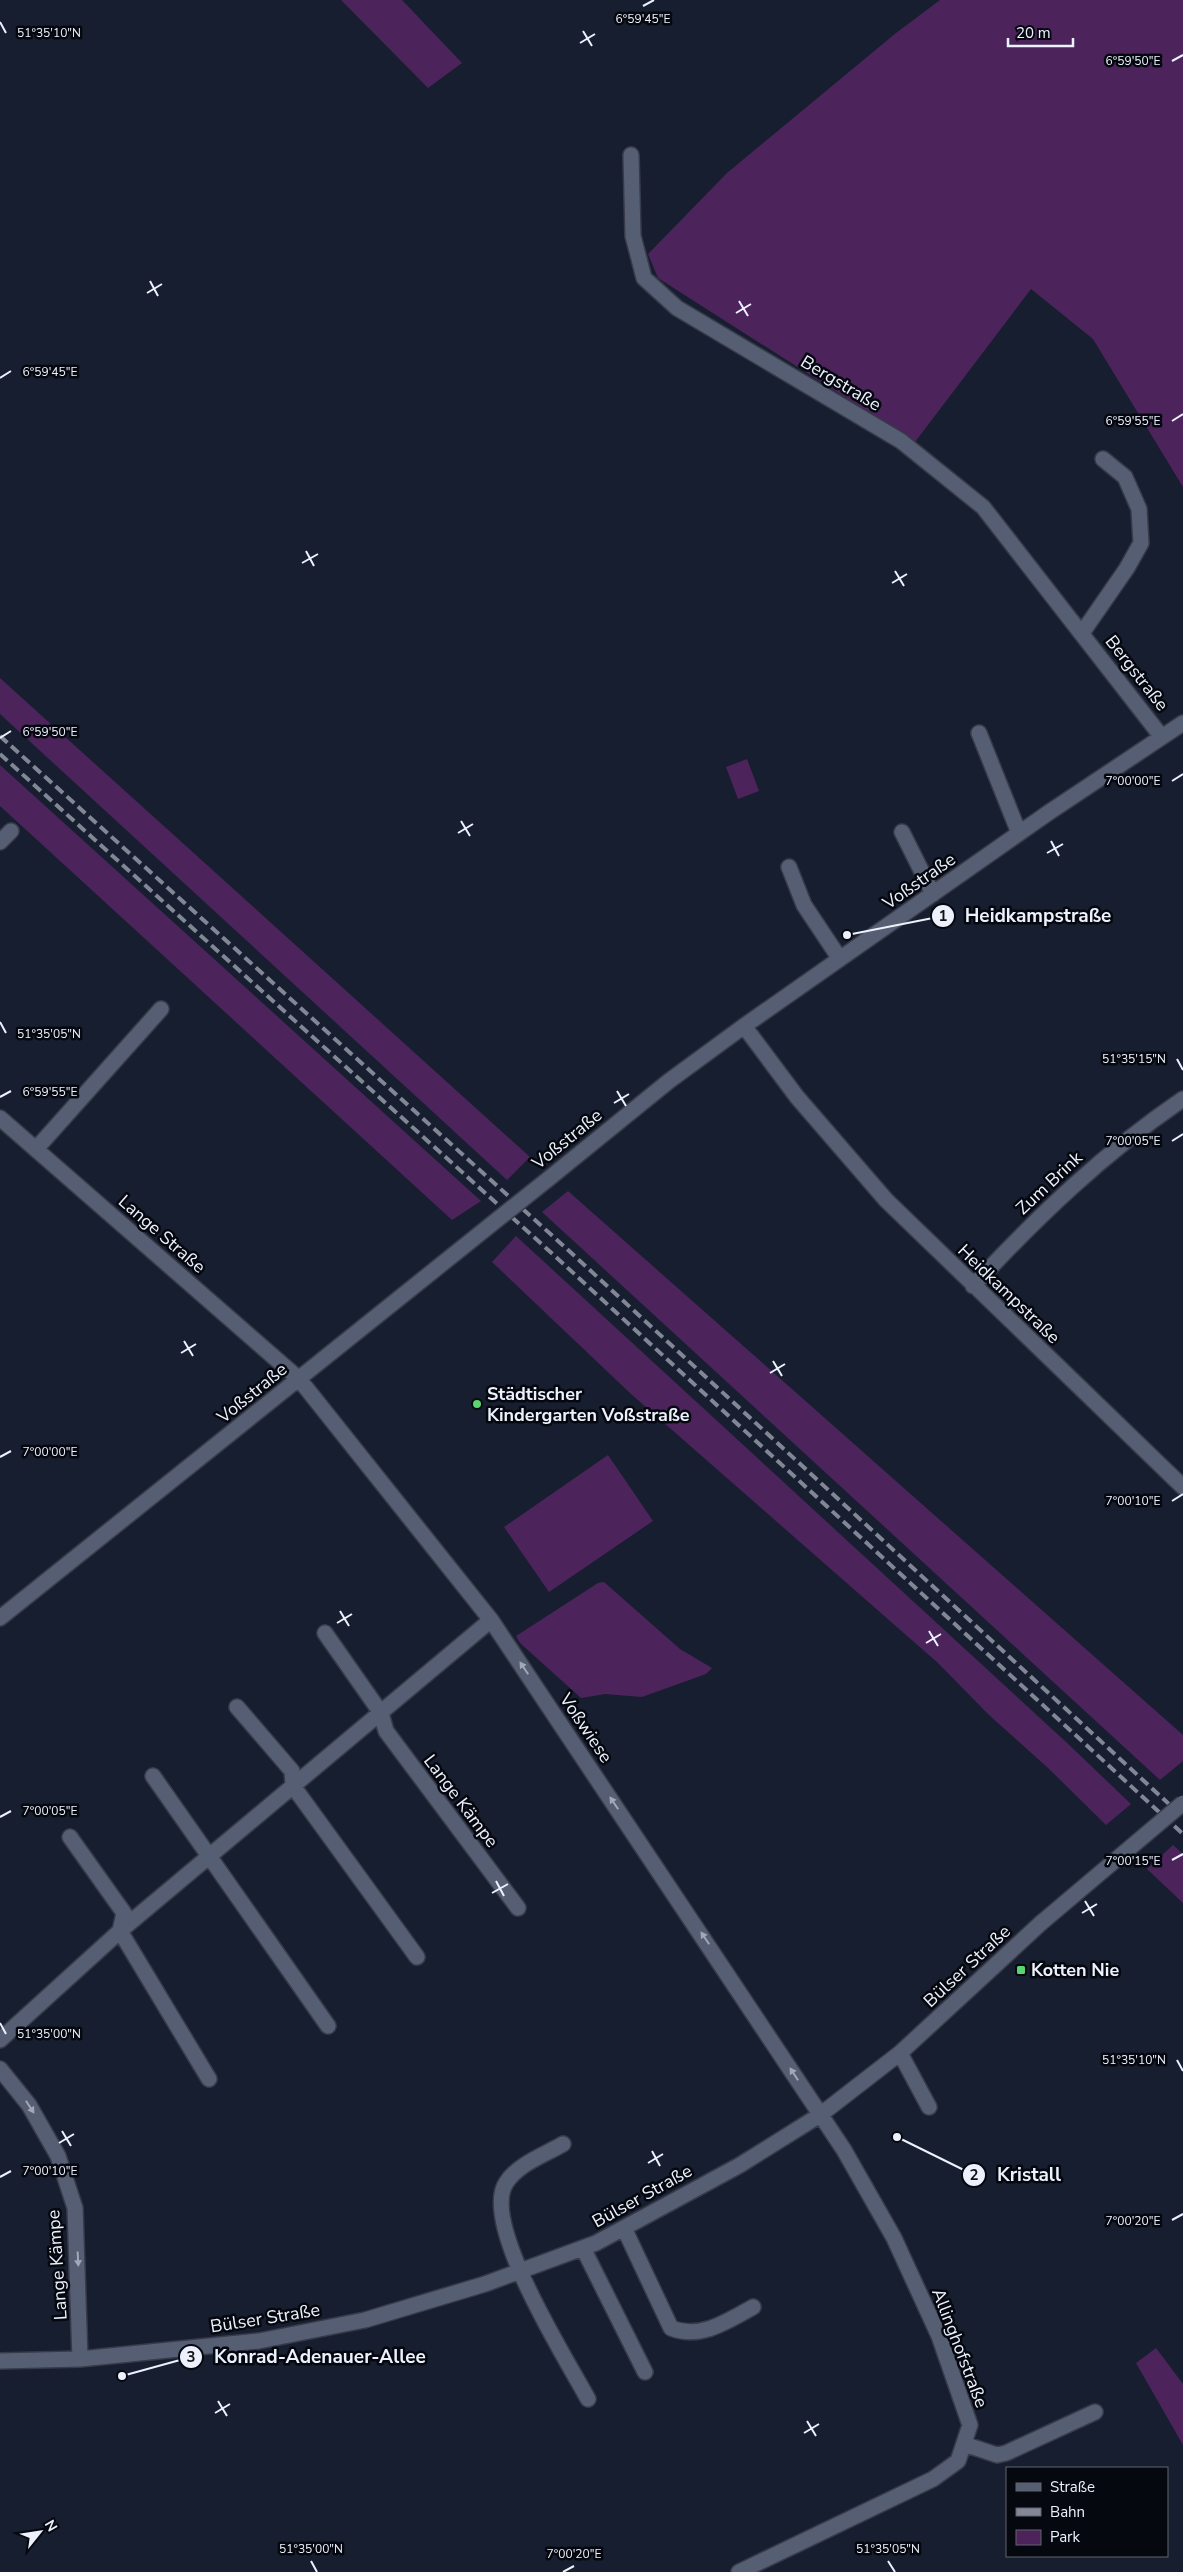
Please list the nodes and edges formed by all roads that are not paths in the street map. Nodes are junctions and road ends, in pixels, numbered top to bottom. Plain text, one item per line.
1 (631, 155) dead end
2 (1103, 459) dead end
3 (1082, 633) junction
4 (1183, 723) edge
5 (979, 734) dead end
6 (1162, 736) junction
7 (11, 831) dead end
8 (902, 832) dead end
9 (1019, 833) junction
10 (0, 842) edge
11 (788, 867) dead end
12 (933, 894) junction
13 (840, 959) junction
14 (161, 1009) dead end
15 (744, 1026) junction
16 (1183, 1099) edge
17 (0, 1118) edge
18 (36, 1149) junction
19 (973, 1286) junction
20 (299, 1378) junction
21 (1183, 1487) edge
22 (0, 1618) edge
23 (491, 1620) junction
24 (325, 1633) dead end
25 (237, 1707) dead end
26 (381, 1713) junction
27 (153, 1776) dead end
28 (294, 1786) junction
29 (1183, 1803) edge
30 (70, 1837) dead end
31 (209, 1857) junction
32 (518, 1908) dead end
33 (120, 1931) junction
34 (417, 1957) dead end
35 (328, 2026) dead end
36 (0, 2040) edge
37 (900, 2053) junction
38 (0, 2068) edge
39 (209, 2079) dead end
40 (929, 2107) dead end
41 (820, 2115) junction
42 (563, 2144) dead end
43 (624, 2228) junction
44 (583, 2248) junction
45 (520, 2271) junction
46 (753, 2307) dead end
47 (80, 2359) junction
48 (0, 2361) edge
49 (644, 2372) dead end
50 (588, 2399) dead end
51 (1096, 2412) dead end
52 (964, 2444) junction
53 (739, 2572) edge

1 - 3 street, Bergstraße
2 - 3 street, Bergstraße
3 - 6 street, Bergstraße
4 - 6 street, Voßstraße
5 - 9 street
6 - 9 street, Voßstraße
7 - 10 street
8 - 12 street
9 - 12 street, Voßstraße
11 - 13 street
12 - 13 street, Voßstraße
13 - 15 street, Voßstraße
14 - 18 street
15 - 19 street, Heidkampstraße
15 - 20 street, Voßstraße, bridge
16 - 19 street, Zum Brink
17 - 18 street, Lange Straße
18 - 20 street, Lange Straße
19 - 21 street, Heidkampstraße
20 - 22 street, Voßstraße
20 - 23 street, Voßwiese
23 - 26 street
41 -> 23 street, Voßwiese
24 - 26 street, Lange Kämpe
25 - 28 street
26 - 28 street
26 - 32 street, Lange Kämpe
27 - 31 street
28 - 31 street
28 - 34 street
29 - 37 street, Bülser Straße, bridge
30 - 33 street
31 - 33 street
31 - 35 street
33 - 36 street
33 - 39 street
37 - 40 street
37 - 41 street, Bülser Straße
38 -> 47 street, Lange Kämpe
41 - 43 street, Bülser Straße
41 - 52 street, Allinghofstraße
42 - 45 street
43 - 44 street, Bülser Straße
43 - 46 street
44 - 45 street, Bülser Straße
44 - 49 street
45 - 47 street, Bülser Straße
45 - 50 street
47 - 48 street, Bülser Straße
51 - 52 street
52 - 53 street, Allinghofstraße

